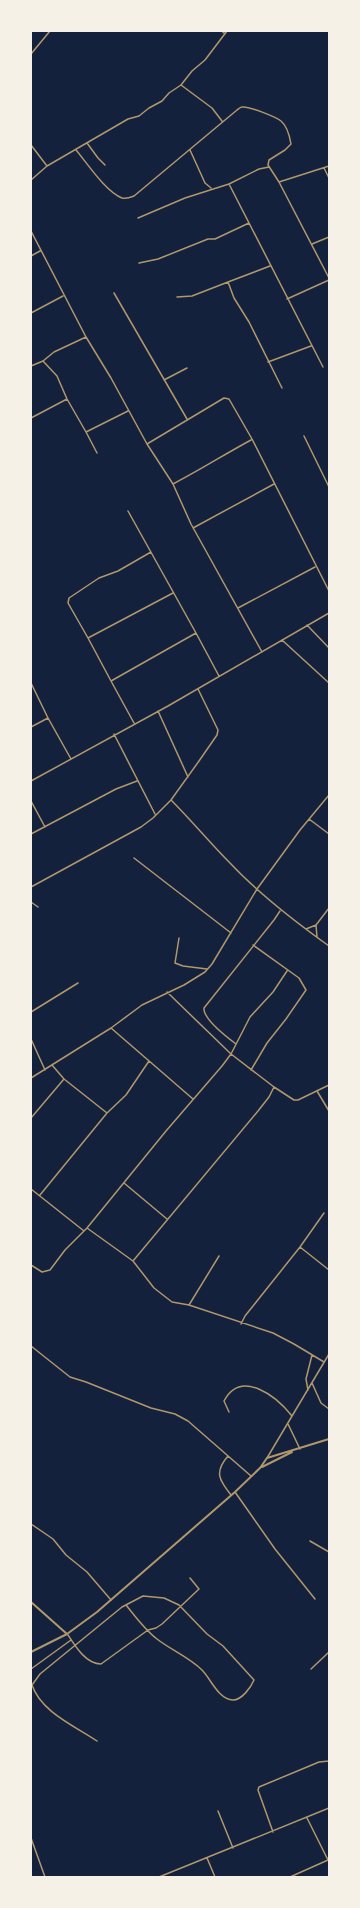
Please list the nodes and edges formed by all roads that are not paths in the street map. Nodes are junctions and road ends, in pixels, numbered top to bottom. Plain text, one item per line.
1 (50, 31) edge
2 (222, 31) edge
3 (227, 31) edge
4 (225, 34) junction
5 (31, 54) edge
6 (181, 85) junction
7 (222, 121) junction
8 (87, 143) junction
9 (31, 145) edge
10 (76, 150) junction
11 (190, 150) junction
12 (106, 165) dead end
13 (47, 166) junction
14 (329, 166) edge
15 (269, 167) junction
16 (324, 168) junction
17 (329, 178) edge
18 (31, 180) edge
19 (279, 182) junction
20 (229, 184) junction
21 (211, 189) junction
22 (138, 218) dead end
23 (249, 223) junction
24 (31, 231) edge
25 (329, 237) edge
26 (312, 244) junction
27 (40, 251) junction
28 (31, 256) edge
29 (139, 263) dead end
30 (270, 266) junction
31 (329, 279) edge
32 (228, 282) junction
33 (114, 293) dead end
34 (63, 296) junction
35 (177, 297) dead end
36 (287, 299) junction
37 (31, 314) edge
38 (86, 336) junction
39 (312, 346) junction
40 (43, 361) junction
41 (268, 362) junction
42 (31, 366) edge
43 (323, 367) dead end
44 (187, 368) dead end
45 (164, 380) junction
46 (282, 388) dead end
47 (68, 399) junction
48 (128, 411) junction
49 (31, 418) edge
50 (187, 419) junction
51 (86, 432) junction
52 (304, 436) dead end
53 (252, 439) junction
54 (147, 444) junction
55 (97, 453) dead end
56 (173, 484) junction
57 (274, 484) junction
58 (329, 487) edge
59 (128, 511) dead end
60 (193, 528) junction
61 (151, 552) junction
62 (316, 566) junction
63 (329, 591) edge
64 (173, 593) junction
65 (238, 608) junction
66 (329, 613) edge
67 (307, 625) junction
68 (196, 633) junction
69 (88, 638) junction
70 (282, 640) junction
71 (329, 648) edge
72 (262, 652) junction
73 (219, 676) junction
74 (111, 681) junction
75 (31, 683) edge
76 (329, 683) edge
77 (198, 689) junction
78 (158, 711) junction
79 (48, 718) junction
80 (134, 723) junction
81 (31, 727) edge
82 (114, 734) junction
83 (71, 759) junction
84 (188, 777) junction
85 (31, 781) edge
86 (137, 781) junction
87 (329, 795) edge
88 (171, 800) junction
89 (31, 801) edge
90 (156, 815) junction
91 (309, 819) junction
92 (45, 827) junction
93 (31, 834) edge
94 (329, 834) edge
95 (134, 858) dead end
96 (31, 887) edge
97 (257, 889) junction
98 (31, 902) edge
99 (38, 907) dead end
100 (329, 908) edge
101 (280, 910) junction
102 (316, 925) junction
103 (306, 929) junction
104 (231, 932) junction
105 (317, 937) junction
106 (179, 938) dead end
107 (253, 945) junction
108 (329, 946) edge
109 (207, 969) junction
110 (287, 971) junction
111 (78, 983) dead end
112 (167, 992) junction
113 (31, 1012) edge
114 (111, 1028) junction
115 (31, 1039) edge
116 (236, 1044) junction
117 (231, 1054) junction
118 (149, 1061) junction
119 (52, 1065) junction
120 (45, 1070) junction
121 (251, 1070) junction
122 (31, 1078) edge
123 (64, 1079) junction
124 (329, 1085) edge
125 (274, 1087) junction
126 (317, 1091) junction
127 (193, 1099) junction
128 (329, 1111) edge
129 (107, 1113) junction
130 (31, 1118) edge
131 (124, 1182) junction
132 (31, 1189) edge
133 (40, 1195) junction
134 (324, 1213) dead end
135 (167, 1219) junction
136 (87, 1228) junction
137 (84, 1231) junction
138 (300, 1247) junction
139 (219, 1256) dead end
140 (132, 1261) junction
141 (31, 1265) edge
142 (329, 1270) edge
143 (189, 1305) junction
144 (241, 1324) junction
145 (31, 1346) edge
146 (329, 1354) edge
147 (312, 1355) junction
148 (324, 1362) junction
149 (312, 1383) junction
150 (308, 1390) junction
151 (329, 1409) edge
152 (229, 1412) dead end
153 (292, 1416) junction
154 (288, 1424) junction
155 (329, 1439) edge
156 (300, 1449) junction
157 (293, 1451) junction
158 (228, 1456) junction
159 (267, 1458) junction
160 (260, 1468) junction
161 (251, 1476) junction
162 (234, 1492) junction
163 (231, 1495) junction
164 (31, 1524) edge
165 (310, 1541) dead end
166 (329, 1552) edge
167 (190, 1578) dead end
168 (111, 1600) junction
169 (315, 1600) dead end
170 (31, 1602) edge
171 (126, 1605) junction
172 (181, 1606) junction
173 (148, 1630) junction
174 (67, 1634) junction
175 (71, 1640) junction
176 (75, 1646) junction
177 (31, 1652) edge
178 (329, 1652) edge
179 (31, 1669) edge
180 (311, 1669) dead end
181 (97, 1741) dead end
182 (329, 1761) edge
183 (329, 1808) edge
184 (218, 1811) dead end
185 (307, 1818) junction
186 (273, 1832) junction
187 (31, 1838) edge
188 (233, 1848) junction
189 (207, 1858) junction
190 (329, 1860) edge
191 (164, 1876) edge
192 (45, 1877) edge
193 (159, 1877) edge
194 (215, 1877) edge
195 (290, 1877) edge

1 - 5 street
2 - 4 street
3 - 4 street
4 - 6 street
6 - 7 street
6 - 8 street
7 - 11 street
7 - 15 street
8 - 10 street
8 - 12 street
9 - 13 street
10 - 11 street
10 - 13 street
11 - 21 street
13 - 18 street
14 - 16 street
15 - 19 street
15 - 20 street
16 - 17 street
16 - 19 street
19 - 26 street
20 - 21 street
20 - 23 street
21 - 22 street
23 - 29 street
23 - 30 street
24 - 27 street
25 - 26 street
26 - 31 street
27 - 28 street
27 - 34 street
30 - 32 street
30 - 36 street
31 - 36 street
32 - 35 street
32 - 41 street
33 - 45 street
34 - 37 street
34 - 38 street
36 - 39 street
38 - 40 street
38 - 48 street
39 - 41 street
39 - 43 street
40 - 42 street
40 - 47 street
41 - 46 street
44 - 45 street
45 - 50 street
47 - 49 street
47 - 51 street
48 - 51 street
48 - 54 street
50 - 53 street
50 - 54 street
51 - 55 street
52 - 58 street
53 - 56 street
53 - 57 street
54 - 56 street
56 - 60 street
57 - 60 street
57 - 62 street
59 - 61 street
60 - 65 street
61 - 64 street
61 - 69 street
62 - 63 street
62 - 65 street
64 - 68 street
64 - 69 street
65 - 72 street
66 - 67 street
67 - 70 street
67 - 71 street
68 - 73 street
68 - 74 street
69 - 74 street
70 - 72 street
70 - 76 street
72 - 73 street
73 - 77 street
74 - 80 street
75 - 79 street
77 - 78 street
77 - 84 street
78 - 80 street
78 - 84 street
79 - 81 street
79 - 83 street
80 - 82 street
82 - 83 street
82 - 86 street
83 - 85 street
84 - 88 street
86 - 90 street
86 - 92 street
87 - 91 street
88 - 90 street
88 - 97 street
89 - 92 street
90 - 96 street
91 - 94 street
91 - 97 street
92 - 93 street
95 - 104 street
97 - 101 street
97 - 104 street
98 - 99 street
100 - 102 street
101 - 103 street
101 - 107 street
102 - 103 street
102 - 105 street
103 - 105 street
104 - 109 street
105 - 108 street
106 - 109 street
107 - 110 street
107 - 116 street
109 - 112 street
110 - 116 street
110 - 121 street
111 - 113 street
112 - 114 street
112 - 117 street
114 - 118 street
114 - 119 street
115 - 120 street
116 - 117 street
117 - 121 street
117 - 127 street
118 - 127 street
118 - 129 street
119 - 120 street
119 - 123 street
120 - 122 street
121 - 125 street
123 - 129 street
123 - 130 street
124 - 126 street
125 - 126 street
125 - 135 street
126 - 128 street
127 - 131 street
129 - 133 street
131 - 135 street
131 - 136 street
132 - 133 street
133 - 137 street
134 - 138 street
135 - 140 street
136 - 137 street
136 - 140 street
137 - 141 street
138 - 142 street
138 - 144 street
139 - 143 street
140 - 143 street
143 - 144 street
144 - 147 street
145 - 158 street
146 - 148 street
147 - 148 street
147 - 150 street
148 - 149 street
149 - 150 street
149 - 151 street
150 - 153 street
152 - 153 street
153 - 154 street
154 - 156 street
154 - 159 street
155 - 156 street
156 - 157 street
157 - 159 street
157 - 160 street
158 - 161 street
158 - 163 street
159 - 160 street
160 - 161 street
161 - 162 street
162 - 163 street
162 - 169 street
163 - 168 street
164 - 168 street
165 - 166 street
167 - 172 street
168 - 174 street
170 - 174 street
171 - 172 street
171 - 173 street
171 - 176 street
172 - 173 street
172 - 173 street
173 - 176 street
174 - 175 street
174 - 177 street
175 - 176 street
175 - 179 street
176 - 181 street
178 - 180 street
182 - 186 street
183 - 185 street
184 - 188 street
185 - 186 street
185 - 190 street
186 - 188 street
187 - 192 street
188 - 189 street
189 - 191 street
189 - 194 street
190 - 195 street
191 - 193 street

